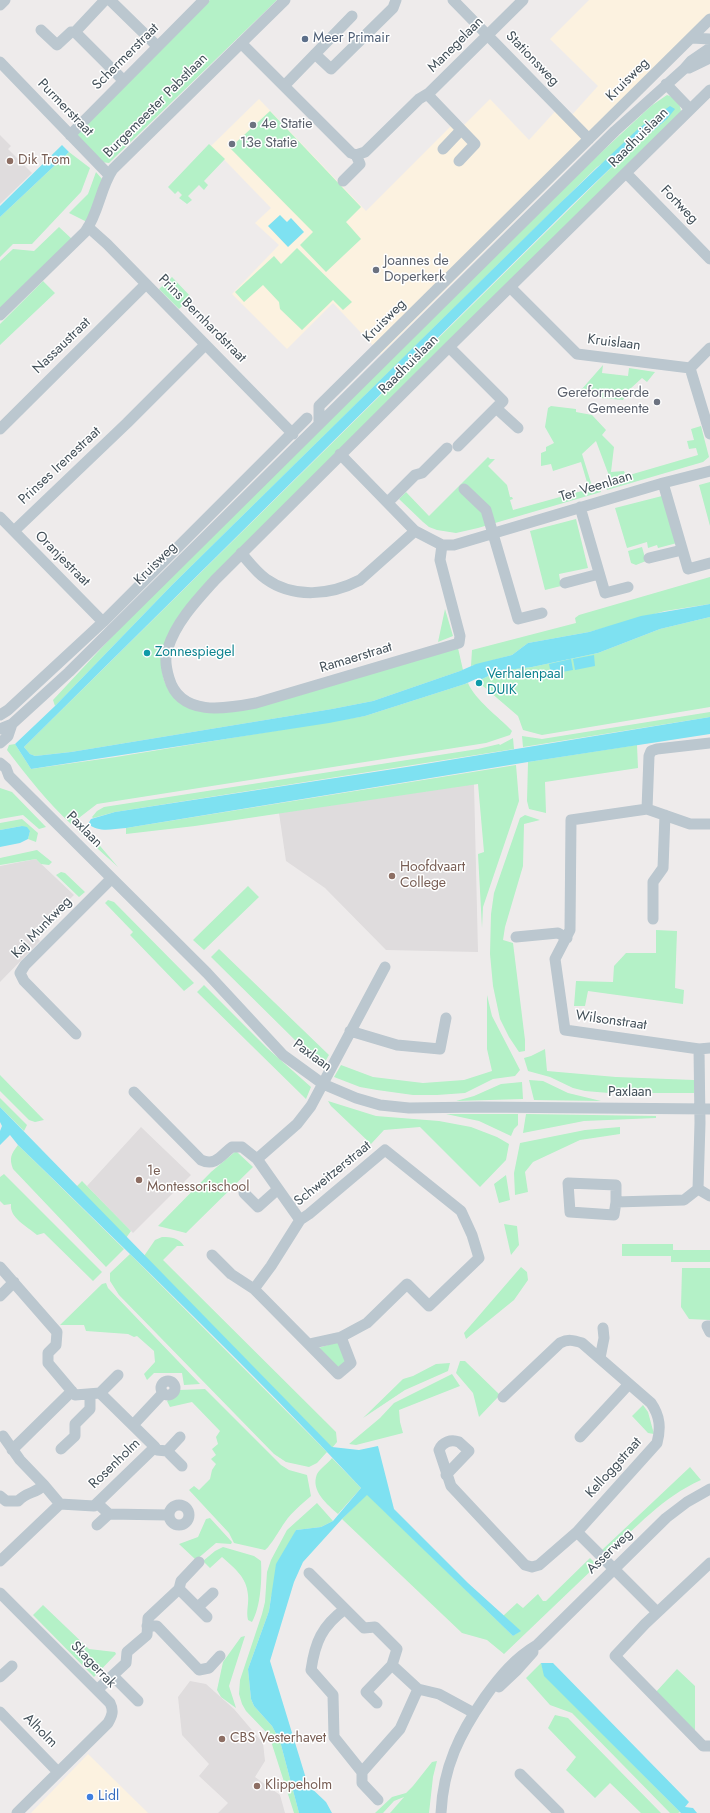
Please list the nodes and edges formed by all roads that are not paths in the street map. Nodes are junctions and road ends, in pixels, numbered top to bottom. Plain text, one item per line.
1 (5, 0) edge
2 (105, 0) edge
3 (110, 0) edge
4 (204, 0) edge
5 (285, 0) edge
6 (396, 0) edge
7 (453, 0) edge
8 (523, 0) edge
9 (0, 5) edge
10 (352, 16) dead end
11 (710, 19) edge
12 (41, 30) dead end
13 (75, 32) junction
14 (488, 34) junction
15 (692, 38) junction
16 (710, 38) edge
17 (241, 43) junction
18 (157, 46) junction
19 (710, 48) edge
20 (315, 54) junction
21 (710, 58) edge
22 (0, 62) edge
23 (684, 69) junction
24 (123, 80) junction
25 (666, 84) junction
26 (284, 86) junction
27 (710, 90) edge
28 (428, 95) junction
29 (690, 109) junction
30 (615, 113) junction
31 (461, 130) junction
32 (615, 130) junction
33 (70, 135) junction
34 (589, 139) junction
35 (443, 149) dead end
36 (356, 155) junction
37 (460, 161) dead end
38 (567, 162) junction
39 (580, 165) junction
40 (626, 173) junction
41 (109, 176) junction
42 (343, 181) dead end
43 (88, 227) junction
44 (484, 244) junction
45 (710, 259) edge
46 (482, 263) junction
47 (146, 284) junction
48 (510, 287) junction
49 (0, 315) edge
50 (205, 345) junction
51 (449, 347) junction
52 (710, 348) edge
53 (690, 368) junction
54 (496, 408) junction
55 (307, 418) dead end
56 (319, 424) junction
57 (518, 428) dead end
58 (0, 429) edge
59 (293, 434) junction
60 (710, 434) edge
61 (340, 454) junction
62 (710, 471) edge
63 (663, 483) junction
64 (464, 489) dead end
65 (388, 502) junction
66 (580, 508) junction
67 (0, 517) edge
68 (14, 531) junction
69 (414, 531) junction
70 (492, 534) junction
71 (442, 545) junction
72 (682, 550) junction
73 (241, 553) junction
74 (649, 558) dead end
75 (710, 563) edge
76 (599, 574) junction
77 (565, 583) dead end
78 (628, 587) dead end
79 (542, 613) dead end
80 (103, 622) junction
81 (170, 683) joint
82 (0, 716) edge
83 (12, 724) junction
84 (0, 729) edge
85 (710, 742) edge
86 (0, 743) edge
87 (0, 763) edge
88 (4, 774) edge
89 (647, 809) junction
90 (665, 815) junction
91 (710, 824) edge
92 (111, 879) junction
93 (653, 919) dead end
94 (516, 937) dead end
95 (567, 938) junction
96 (385, 967) dead end
97 (446, 1018) dead end
98 (350, 1031) junction
99 (76, 1034) dead end
100 (705, 1049) edge
101 (323, 1084) junction
102 (134, 1092) dead end
103 (699, 1109) junction
104 (710, 1109) edge
105 (257, 1159) junction
106 (698, 1189) junction
107 (277, 1190) junction
108 (244, 1193) dead end
109 (710, 1196) edge
110 (616, 1202) junction
111 (300, 1220) junction
112 (212, 1255) dead end
113 (0, 1267) edge
114 (14, 1282) junction
115 (254, 1289) junction
116 (0, 1296) edge
117 (710, 1326) edge
118 (603, 1328) dead end
119 (710, 1332) edge
120 (340, 1337) junction
121 (309, 1344) junction
122 (600, 1358) junction
123 (118, 1375) dead end
124 (629, 1384) junction
125 (72, 1391) junction
126 (163, 1393) dead end
127 (95, 1394) junction
128 (503, 1397) dead end
129 (133, 1425) junction
130 (3, 1436) dead end
131 (180, 1437) dead end
132 (580, 1437) dead end
133 (155, 1447) junction
134 (12, 1450) junction
135 (61, 1450) dead end
136 (167, 1451) junction
137 (182, 1466) dead end
138 (446, 1474) dead end
139 (44, 1485) junction
140 (710, 1489) edge
141 (0, 1496) edge
142 (97, 1503) junction
143 (60, 1504) junction
144 (108, 1514) junction
145 (168, 1515) dead end
146 (97, 1525) dead end
147 (577, 1532) junction
148 (0, 1561) edge
149 (199, 1562) dead end
150 (709, 1565) edge
151 (614, 1568) junction
152 (309, 1573) dead end
153 (179, 1589) junction
154 (0, 1593) edge
155 (213, 1593) dead end
156 (198, 1607) junction
157 (345, 1609) junction
158 (657, 1612) junction
159 (207, 1616) dead end
160 (147, 1626) junction
161 (220, 1656) dead end
162 (392, 1665) junction
163 (12, 1666) dead end
164 (113, 1676) junction
165 (0, 1677) edge
166 (418, 1689) junction
167 (98, 1690) junction
168 (138, 1702) dead end
169 (377, 1704) dead end
170 (477, 1709) junction
171 (0, 1712) edge
172 (710, 1746) edge
173 (58, 1772) junction
174 (362, 1772) junction
175 (520, 1774) dead end
176 (378, 1800) dead end
177 (17, 1813) edge
178 (441, 1813) edge
179 (560, 1813) edge

1 - 9 street
2 - 13 street
3 - 18 street
4 - 18 street, Schermerstraat
5 - 17 street, Burgemeester Pabstlaan
6 - 20 street
7 - 14 street, Stationsweg
8 - 14 street, Manegelaan
10 - 20 street
11 - 15 street, Kruisweg
12 - 13 street
13 - 24 street
14 - 28 street, Manegelaan
14 - 34 street, Stationsweg
15 - 16 street
15 - 30 street, Kruisweg
17 - 26 street
17 - 41 street, Burgemeester Pabstlaan
18 - 24 street, Schermerstraat
19 - 23 street, Kruisweg
20 - 26 street
21 - 23 street, Kruisweg
22 - 33 street, Purmerstraat
23 - 25 street, Kruisweg
24 - 33 street, Schermerstraat
25 - 29 street
25 - 32 street, Kruisweg
26 - 36 street
27 - 29 street, Raadhuislaan
28 - 31 street, Manegelaan
28 - 36 street, Manegelaan
29 - 40 street, Raadhuislaan
30 - 32 street
30 - 34 street, Kruisweg
31 - 35 street
31 - 37 street, Manegelaan
32 - 39 street, Kruisweg
33 - 41 street, Purmerstraat
34 - 38 street, Kruisweg
36 - 42 street
38 - 39 street
38 - 44 street, Kruisweg
39 - 46 street, Kruisweg
40 - 45 street, Fortweg
40 - 48 street, Raadhuislaan
41 - 43 street, Burgemeester Pabstlaan
43 - 47 street, Prins Bernhardstraat
43 - 49 street, Burgemeester Pabstlaan
44 - 46 street
44 - 56 street, Kruisweg
46 - 56 street, Kruisweg
47 - 50 street, Prins Bernhardstraat
47 - 58 street, Nassaustraat
48 - 51 street, Raadhuislaan
48 - 53 street, Kruislaan
50 - 59 street, Prins Bernhardstraat
50 - 68 street, Prinses Irenestraat
51 - 54 street
51 - 61 street, Raadhuislaan
52 - 53 street
53 - 60 street
54 - 57 street
54 - 65 street
55 - 59 street, Kruisweg
56 - 83 street, Kruisweg
59 - 80 street, Kruisweg
61 - 65 street
61 - 73 street, Raadhuislaan
62 - 63 street, Ter Veenlaan
63 - 66 street, Ter Veenlaan
63 - 72 street
64 - 70 street
65 - 69 street
66 - 70 street, Ter Veenlaan
66 - 76 street
67 - 68 street, Oranjestraat
68 - 80 street, Oranjestraat
69 - 71 street
69 - 73 street
70 - 71 street, Ter Veenlaan
70 - 79 street
71 - 81 street, Ramaerstraat
72 - 74 street
72 - 75 street
73 - 81 street, Raadhuislaan
76 - 77 street
76 - 78 street
80 - 82 street, Kruisweg
83 - 84 street, Kruisweg
83 - 86 street, Kruisweg
85 - 89 street
87 - 88 street, Paxlaan
88 - 92 street, Paxlaan
89 - 90 street, Wilsonstraat
89 - 95 street, Wilsonstraat
90 - 91 street, Wilsonstraat
90 - 93 street
92 - 99 street, Kaj Munkweg
92 - 101 street, Paxlaan
94 - 95 street
95 - 100 street, Wilsonstraat
96 - 98 street
97 - 98 street
98 - 101 street
100 - 103 street, Wilsonstraat
101 - 103 street, Paxlaan
101 - 105 street
102 - 105 street
103 - 104 street, Paxlaan
103 - 106 street, Wilsonstraat
105 - 107 street, Schweitzerstraat
106 - 109 street
106 - 110 street
107 - 108 street, Schweitzerstraat
107 - 111 street, Schweitzerstraat
110 - 110 street
111 - 115 street, Schweitzerstraat
111 - 120 street, Schweitzerstraat
112 - 115 street
113 - 114 street
114 - 116 street
114 - 125 street
115 - 121 street
117 - 119 street
118 - 122 street
120 - 121 street, Schweitzerstraat
120 - 121 street
122 - 124 street, Kelloggstraat
122 - 128 street, Kelloggstraat
123 - 127 street
124 - 132 street
124 - 147 street, Kelloggstraat
125 - 127 street
125 - 134 street
126 - 129 street, Rosenholm
127 - 129 street, Rosenholm
127 - 135 street
129 - 133 street, Rosenholm
130 - 134 street
131 - 136 street
133 - 136 street, Rosenholm
133 - 142 street, Rosenholm
134 - 139 street
136 - 137 street, Rosenholm
138 - 147 street, Kelloggstraat
139 - 141 street
139 - 143 street
140 - 151 street, Asserweg
142 - 143 street, Rosenholm
142 - 144 street, Rosenholm
143 - 148 street
144 - 145 street
144 - 146 street
147 - 151 street
149 - 153 street
150 - 158 street
151 - 158 street
151 - 170 street, Asserweg
152 - 157 street
153 - 156 street
153 - 160 street
154 - 167 street, Skagerrak
155 - 156 street
156 - 159 street
157 - 162 street
157 - 174 street
158 - 172 street
160 - 161 street
160 - 164 street
162 - 166 street
162 - 169 street
163 - 165 street
164 - 167 street
164 - 168 street
166 - 170 street
166 - 174 street
167 - 173 street, Skagerrak
170 - 178 street, Asserweg
171 - 173 street, Alholm
173 - 177 street, Skagerrak
174 - 176 street
175 - 179 street

